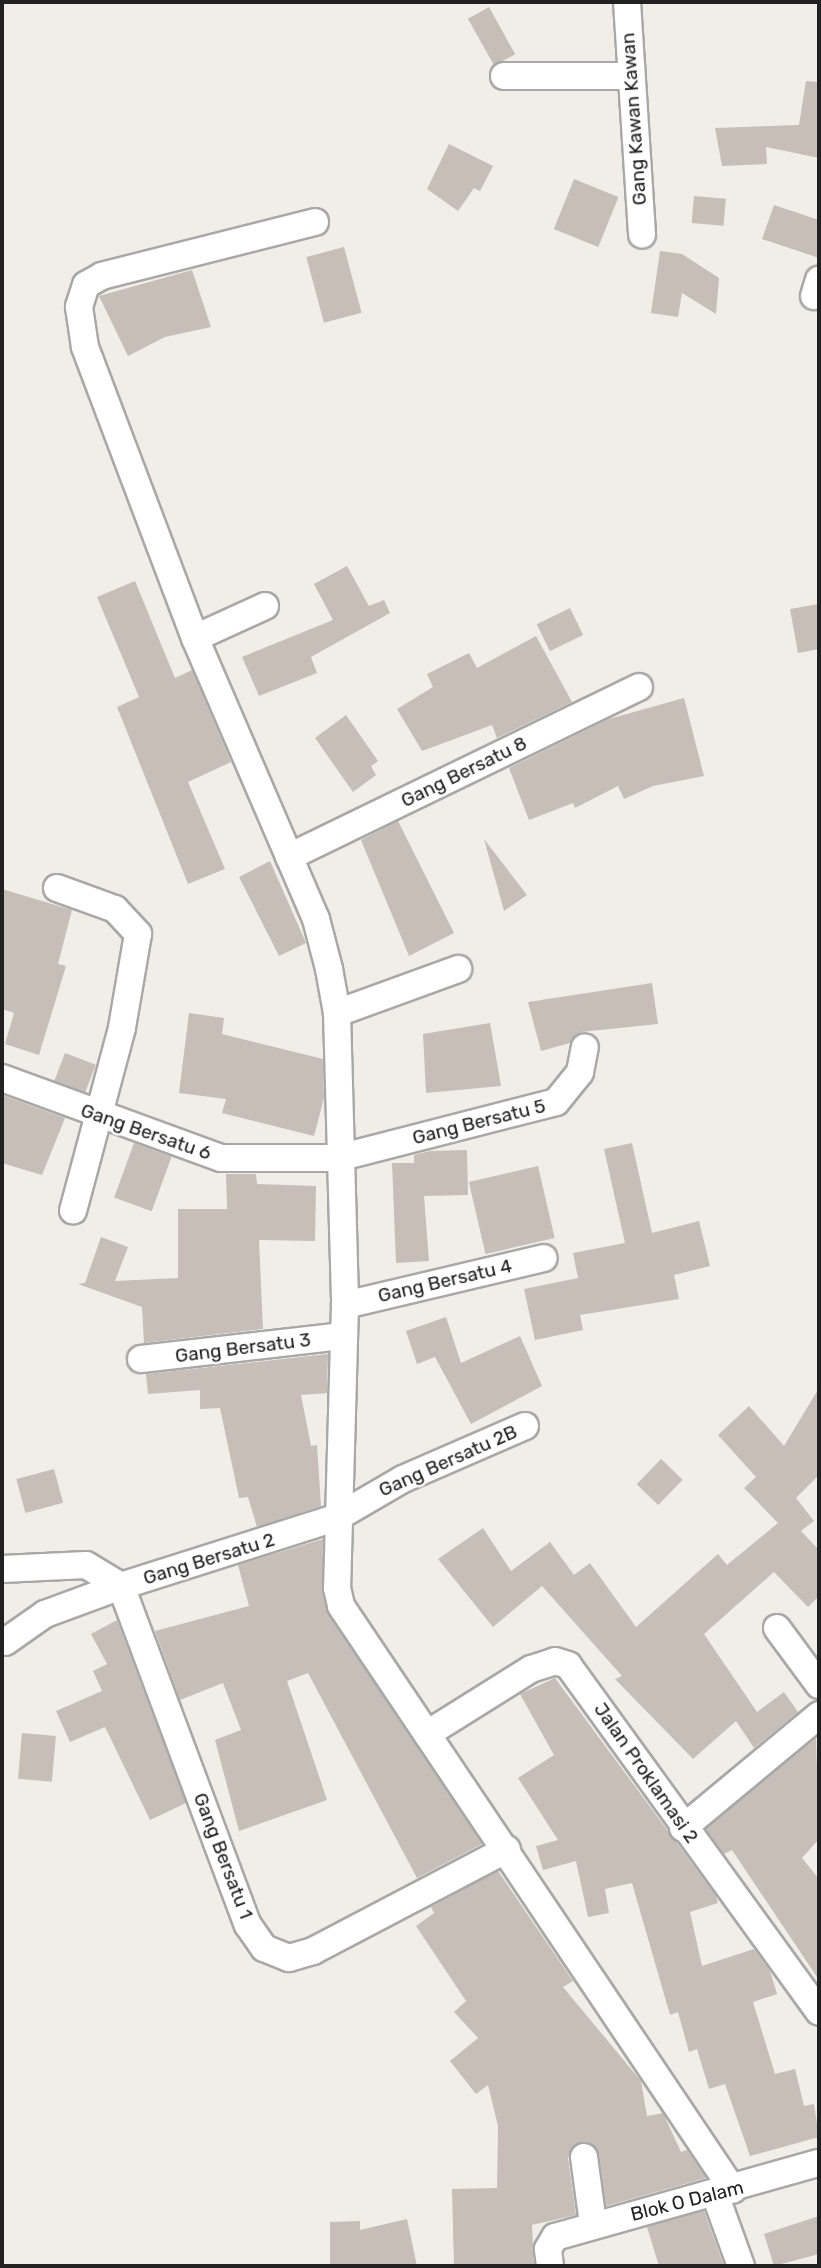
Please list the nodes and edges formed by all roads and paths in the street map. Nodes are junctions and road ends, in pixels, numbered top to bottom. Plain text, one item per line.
1 (627, 2) edge
2 (504, 75) dead end
3 (631, 76) junction
4 (315, 222) dead end
5 (642, 235) dead end
6 (265, 606) dead end
7 (195, 638) junction
8 (639, 687) dead end
9 (289, 857) junction
10 (57, 888) dead end
11 (458, 969) dead end
12 (337, 1013) junction
13 (585, 1047) dead end
14 (2, 1078) edge
15 (99, 1116) junction
16 (338, 1158) junction
17 (73, 1211) dead end
18 (544, 1258) dead end
19 (345, 1305) junction
20 (344, 1336) junction
21 (142, 1360) dead end
22 (525, 1426) dead end
23 (336, 1518) junction
24 (2, 1569) edge
25 (121, 1586) junction
26 (777, 1628) dead end
27 (5, 1642) dead end
28 (819, 1685) edge
29 (819, 1714) edge
30 (427, 1734) junction
31 (683, 1828) junction
32 (507, 1849) junction
33 (819, 2012) edge
34 (584, 2157) dead end
35 (819, 2163) edge
36 (725, 2193) junction
37 (593, 2224) junction
38 (550, 2266) edge
39 (741, 2266) edge

1 - 3 street, Gang Kawan Kawan
2 - 3 street
3 - 5 street, Gang Kawan Kawan
4 - 7 street
6 - 7 street
7 - 9 street
8 - 9 street, Gang Bersatu 8
9 - 12 street
10 - 15 street
11 - 12 street
12 - 16 street
13 - 16 street, Gang Bersatu 5
14 - 15 street, Gang Bersatu 6
15 - 16 street, Gang Bersatu 6
15 - 17 street
16 - 19 street
18 - 19 street, Gang Bersatu 4
19 - 20 street
20 - 21 street, Gang Bersatu 3
20 - 23 street
22 - 23 street, Gang Bersatu 2B
23 - 25 street, Gang Bersatu 2
23 - 30 street
24 - 25 street, Gang Bersatu 2
25 - 27 street
25 - 32 street, Gang Bersatu 1
26 - 28 street
29 - 31 street
30 - 31 street, Jalan Proklamasi 2
30 - 32 street
31 - 33 street, Jalan Proklamasi 2
32 - 36 street
34 - 37 street
35 - 36 street, Blok O Dalam
36 - 37 street, Blok O Dalam
36 - 39 street
37 - 38 street, Blok O Dalam

